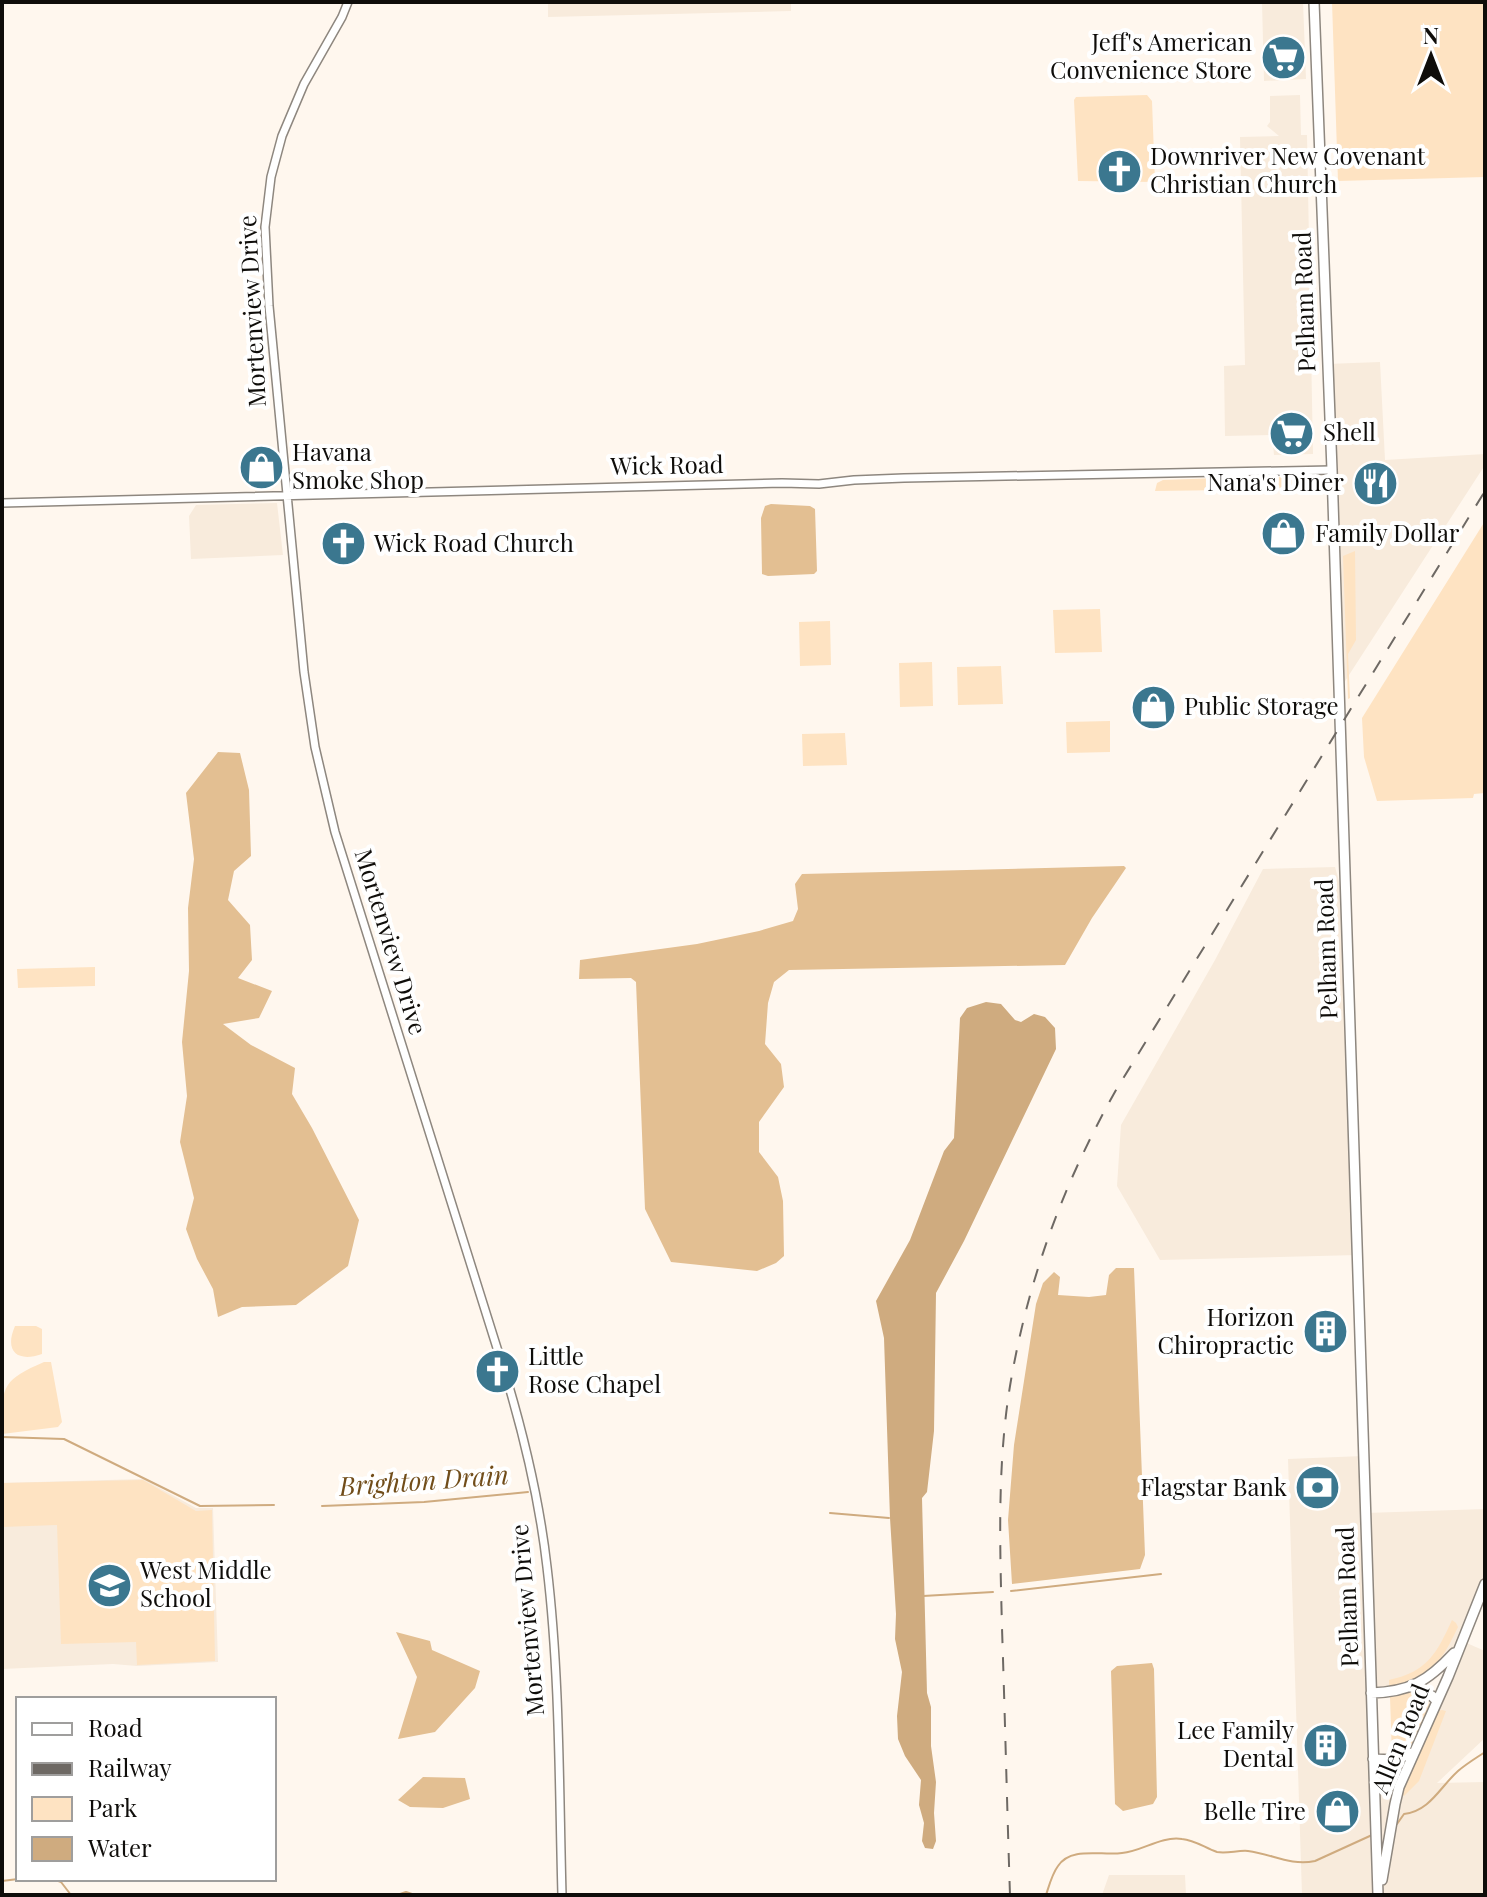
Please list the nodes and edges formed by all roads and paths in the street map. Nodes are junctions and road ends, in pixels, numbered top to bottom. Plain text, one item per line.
1 (348, 2) edge
2 (1314, 2) edge
3 (1332, 470) junction
4 (287, 496) junction
5 (2, 503) edge
6 (1485, 1584) edge
7 (1459, 1647) junction
8 (1413, 1686) junction
9 (1371, 1693) junction
10 (1437, 1701) junction
11 (1413, 1752) junction
12 (1373, 1759) junction
13 (562, 1895) edge
14 (1379, 1895) edge

1 - 4 street, Mortenview Drive
2 - 3 main road, Pelham Road
3 - 4 street, Wick Road
3 - 9 main road, Pelham Road
4 - 5 street, Wick Road
4 - 13 street, Mortenview Drive
6 - 7 main road, Allen Road
7 - 8 main road, Allen Road
7 - 10 main road, Allen Road
8 - 9 main road, Allen Road
8 - 10 main road
9 - 12 main road, Pelham Road
10 - 11 main road, Allen Road
11 - 12 main road
11 - 14 main road, Allen Road
12 - 14 main road, Pelham Road

